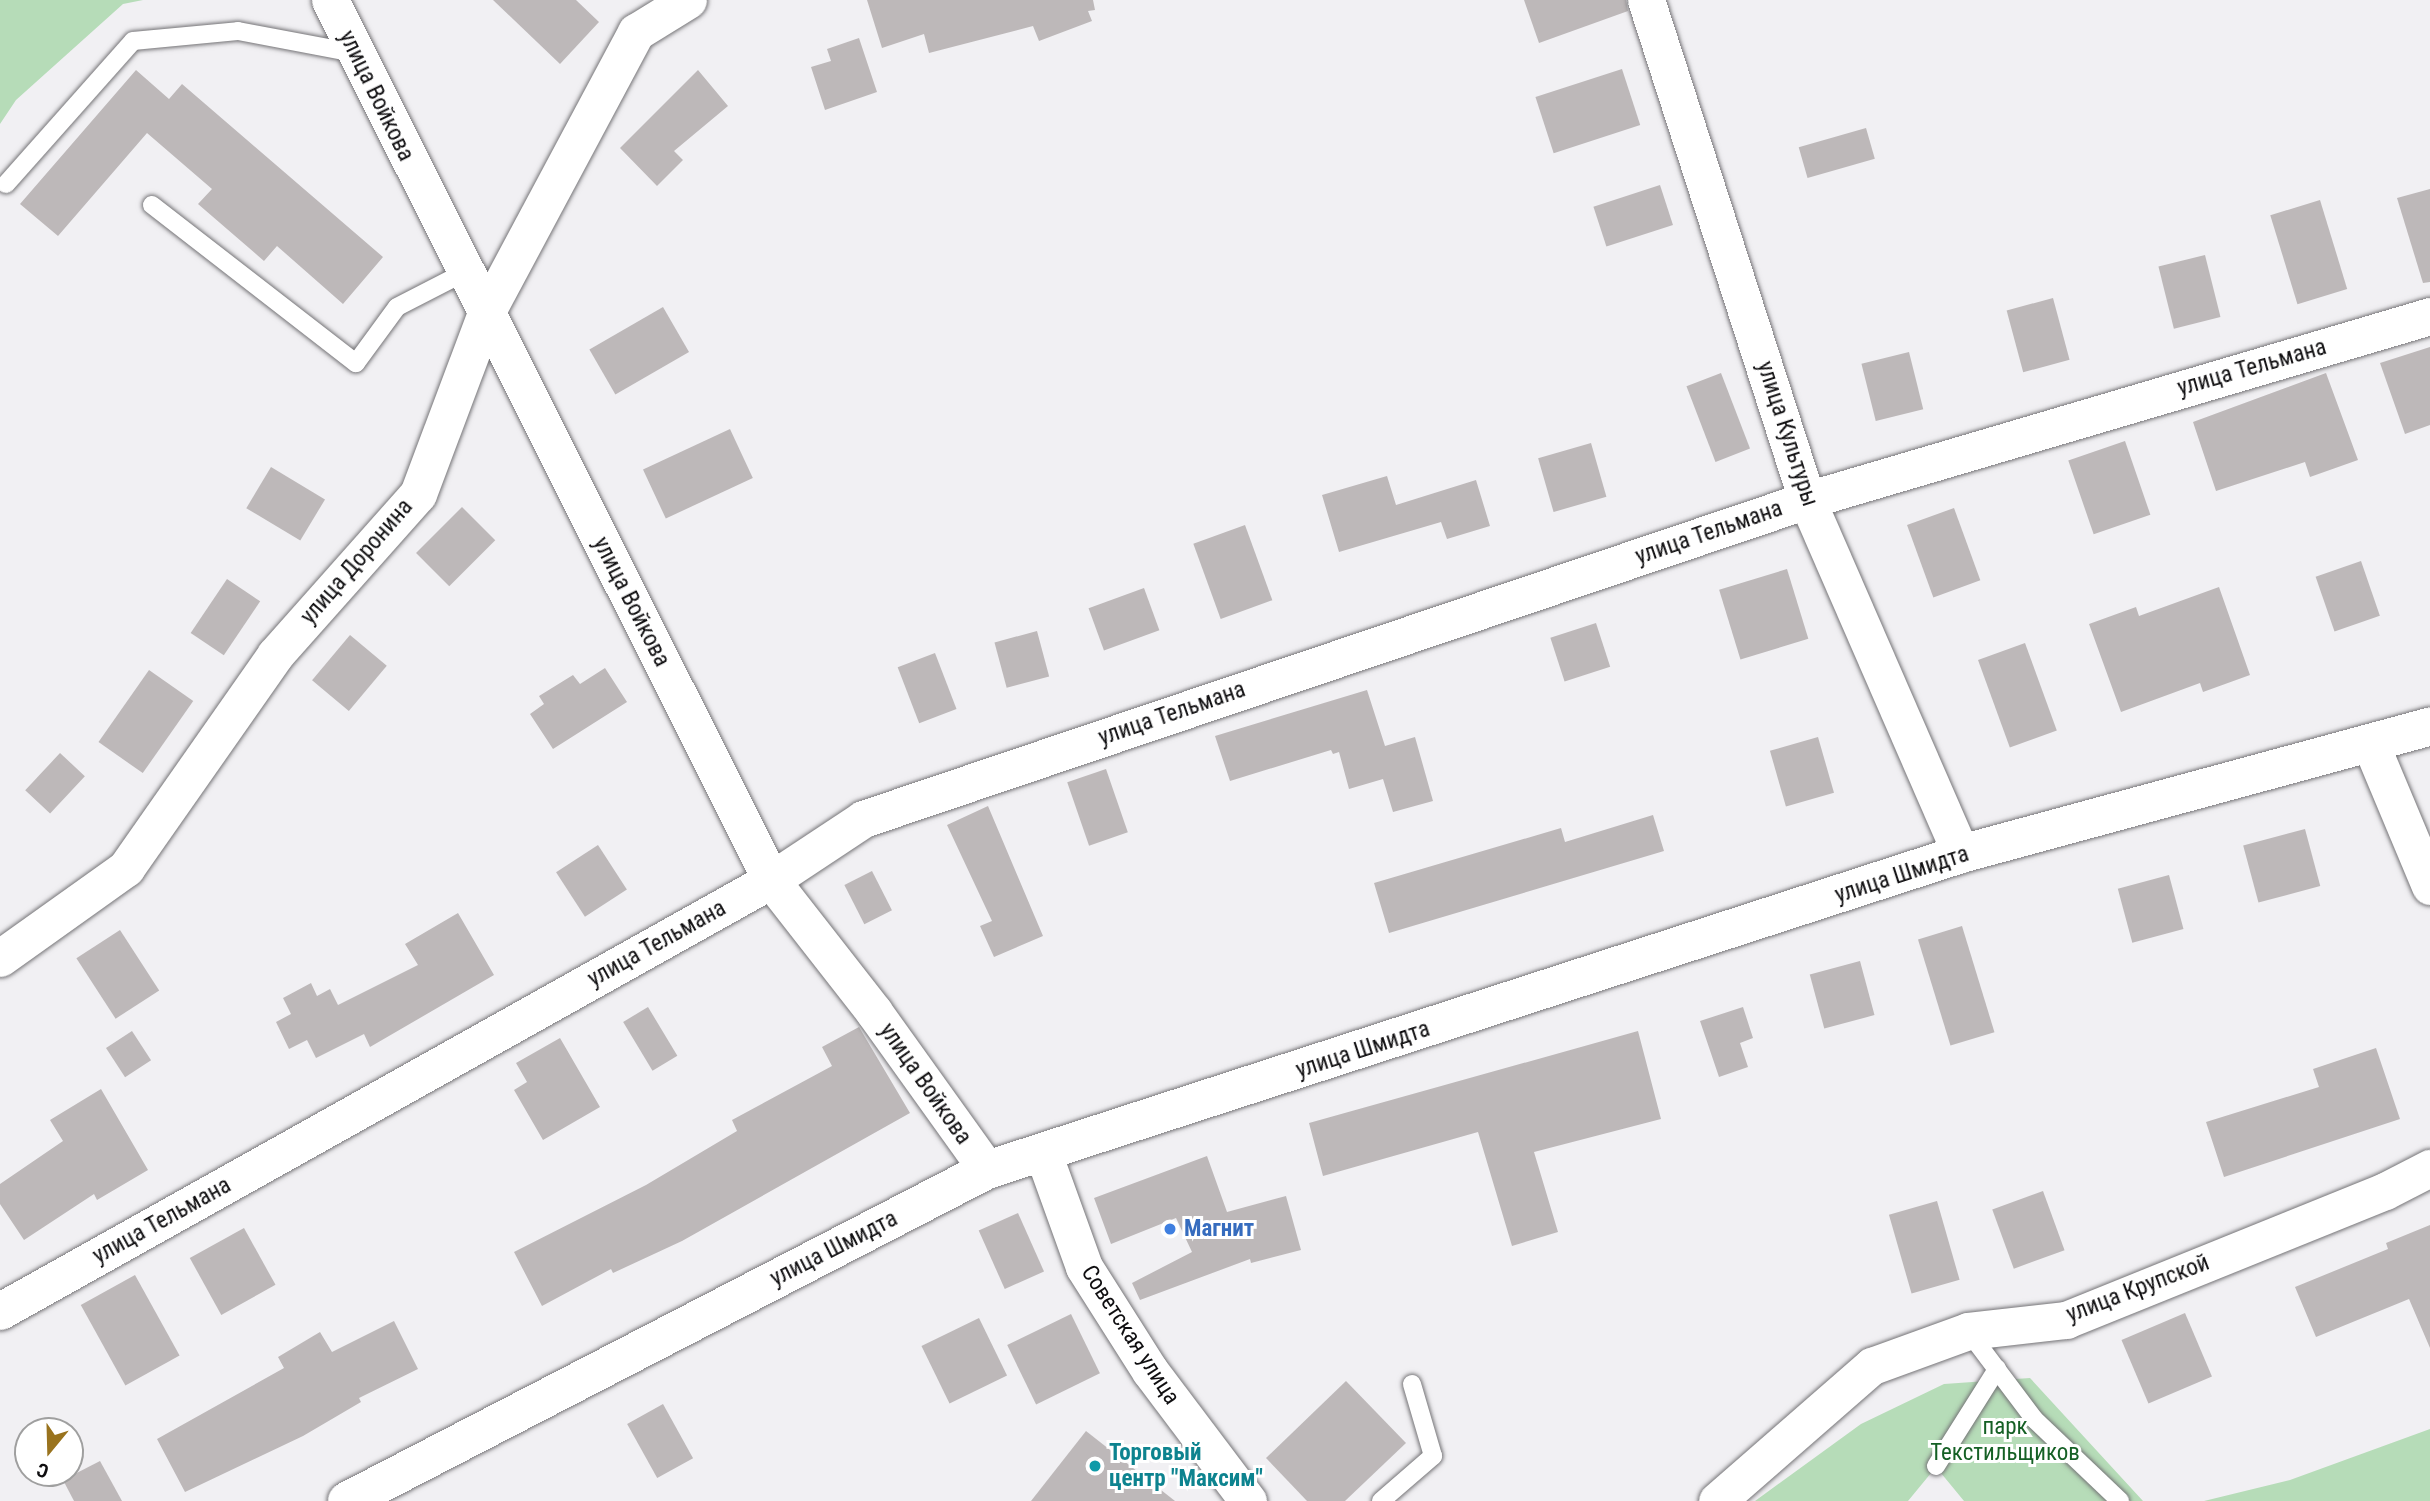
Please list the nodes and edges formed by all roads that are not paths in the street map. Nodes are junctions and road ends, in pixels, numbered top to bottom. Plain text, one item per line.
1 (330, 0) edge
2 (688, 0) edge
3 (1646, 0) edge
4 (354, 53) junction
5 (6, 184) dead end
6 (152, 205) dead end
7 (466, 272) junction
8 (486, 313) junction
9 (2430, 316) edge
10 (1807, 500) junction
11 (2430, 727) edge
12 (2371, 745) junction
13 (1961, 854) junction
14 (771, 880) junction
15 (2430, 886) edge
16 (0, 958) edge
17 (1042, 1153) junction
18 (2430, 1168) edge
19 (987, 1170) junction
20 (0, 1311) edge
21 (1968, 1331) junction
22 (1997, 1369) junction
23 (1412, 1384) dead end
24 (1936, 1466) dead end
25 (347, 1501) edge
26 (1248, 1501) edge
27 (1381, 1501) edge
28 (1717, 1501) edge
29 (2120, 1501) edge

1 - 4 street, улица Войкова
2 - 8 street, улица Доронина
3 - 10 street, улица Культуры
4 - 5 lane
4 - 7 street, улица Войкова
6 - 7 lane
7 - 8 street, улица Войкова
8 - 14 street, улица Войкова
8 - 16 street, улица Доронина
9 - 10 street, улица Тельмана
10 - 13 street, улица Культуры
10 - 14 street, улица Тельмана
11 - 12 main road, улица Шмидта
12 - 13 main road, улица Шмидта
12 - 15 street
13 - 17 main road, улица Шмидта
14 - 19 street, улица Войкова
14 - 20 street, улица Тельмана
17 - 19 main road, улица Шмидта
17 - 26 street, Советская улица
18 - 21 street, улица Крупской
19 - 25 main road, улица Шмидта
21 - 22 lane
21 - 28 street, улица Крупской
22 - 24 lane
22 - 29 lane
23 - 27 lane

